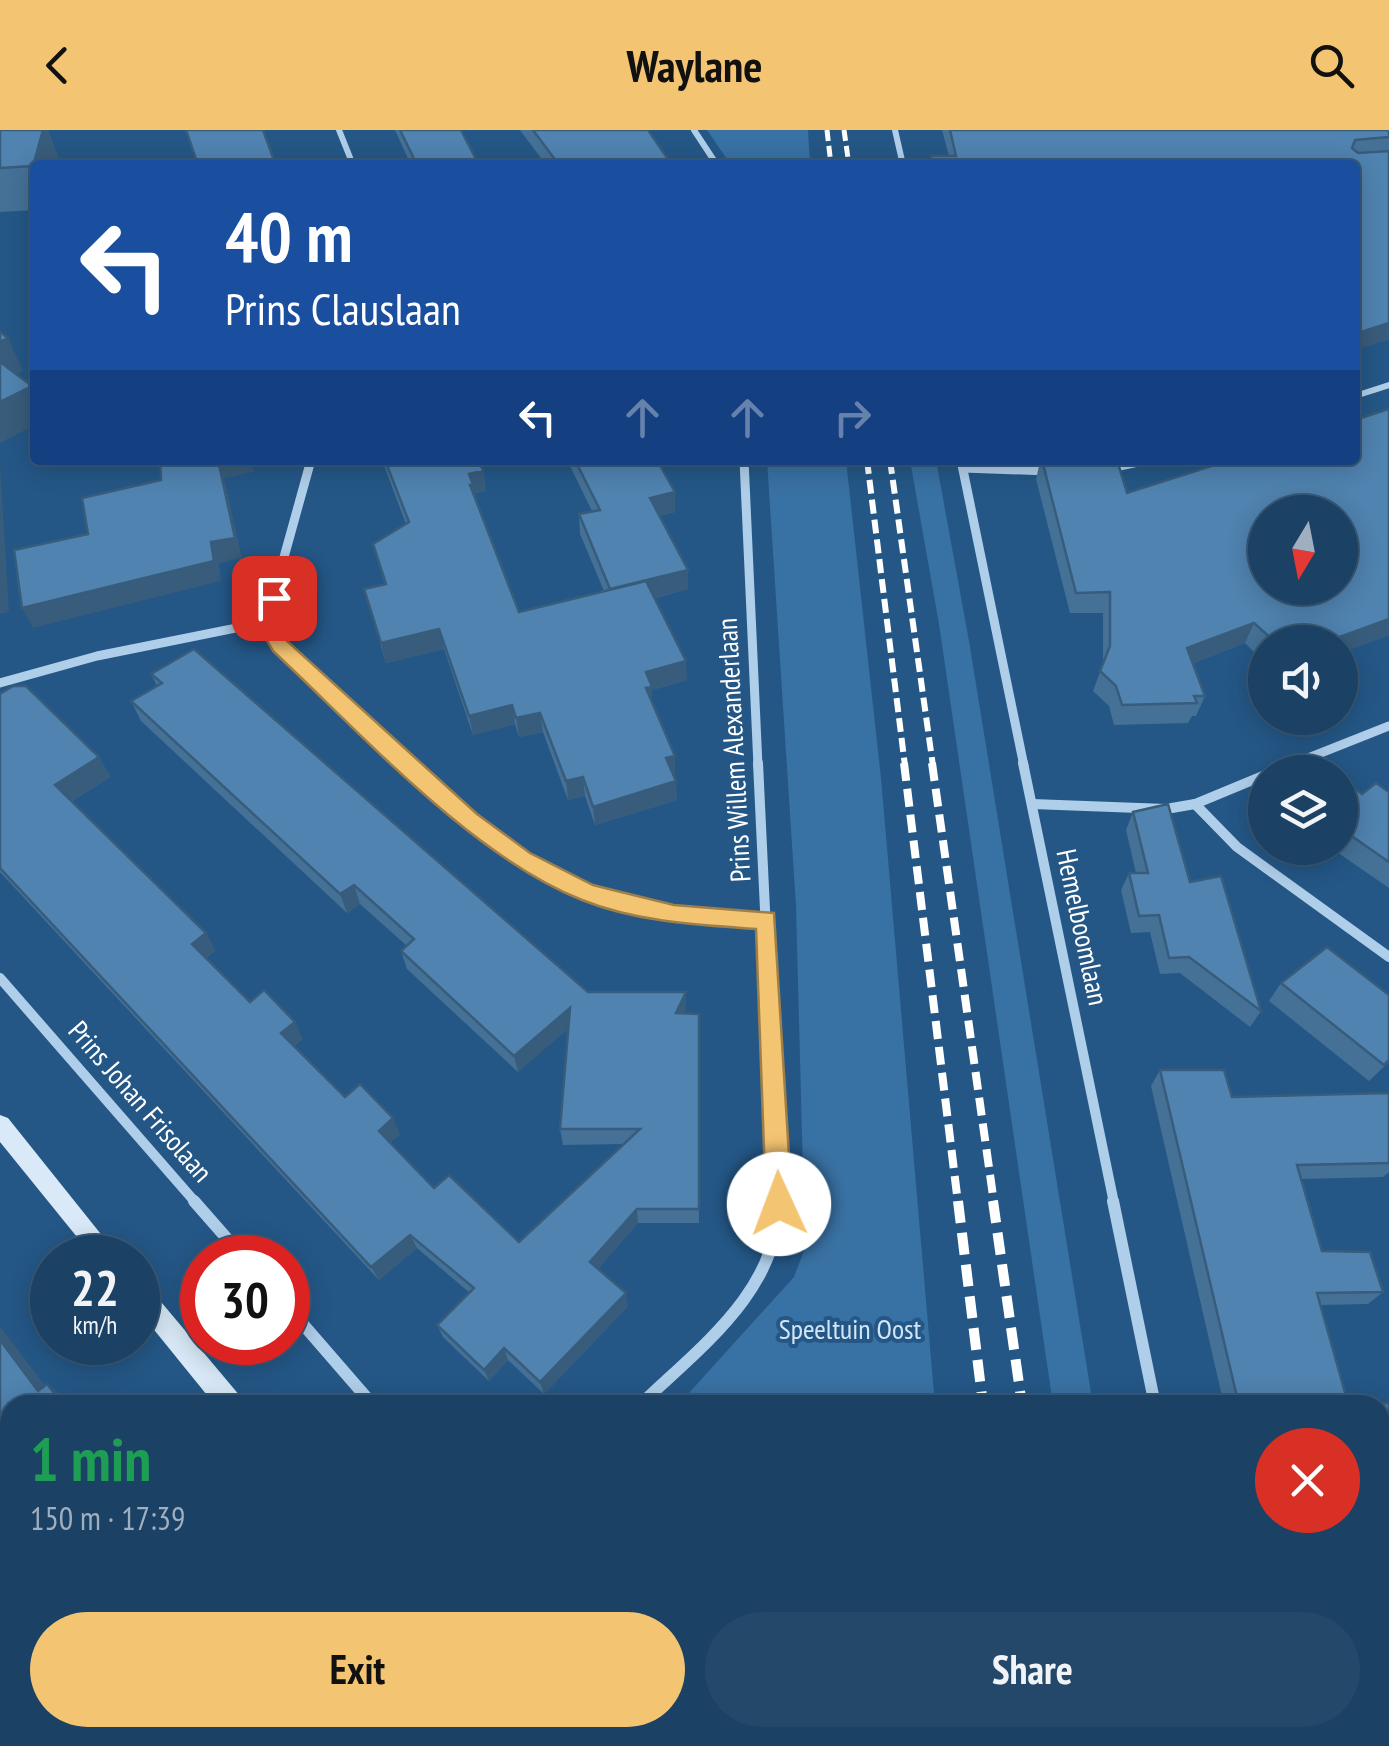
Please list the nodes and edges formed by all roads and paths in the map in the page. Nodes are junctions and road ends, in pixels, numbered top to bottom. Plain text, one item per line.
1 (339, 130) edge
2 (694, 130) edge
3 (895, 130) edge
4 (351, 160) edge
5 (714, 160) edge
6 (901, 160) edge
7 (1389, 385) edge
8 (1360, 394) edge
9 (310, 465) edge
10 (744, 465) edge
11 (962, 465) edge
12 (975, 465) edge
13 (1122, 465) edge
14 (1095, 470) edge
15 (1055, 471) edge
16 (266, 622) junction
17 (0, 684) edge
18 (1389, 726) edge
19 (1315, 755) edge
20 (1248, 783) edge
21 (1032, 804) junction
22 (1195, 804) junction
23 (766, 920) junction
24 (1389, 957) edge
25 (0, 978) edge
26 (0, 1125) edge
27 (90, 1235) edge
28 (224, 1235) edge
29 (160, 1319) edge
30 (310, 1332) edge
31 (222, 1395) edge
32 (364, 1395) edge
33 (650, 1395) edge
34 (1153, 1395) edge

1 - 4 street
2 - 5 street
3 - 6 street
7 - 8 street
9 - 16 street
10 - 23 street, Prins Willem Alexanderlaan
11 - 21 street, Hemelboomlaan
12 - 15 street
13 - 14 street
16 - 17 street
16 - 23 street
18 - 19 street
20 - 22 street
21 - 22 street
21 - 34 street, Hemelboomlaan
22 - 24 street
23 - 33 street, Prins Willem Alexanderlaan
25 - 28 street, Prins Johan Frisolaan
26 - 27 main road
29 - 31 main road
30 - 32 street

